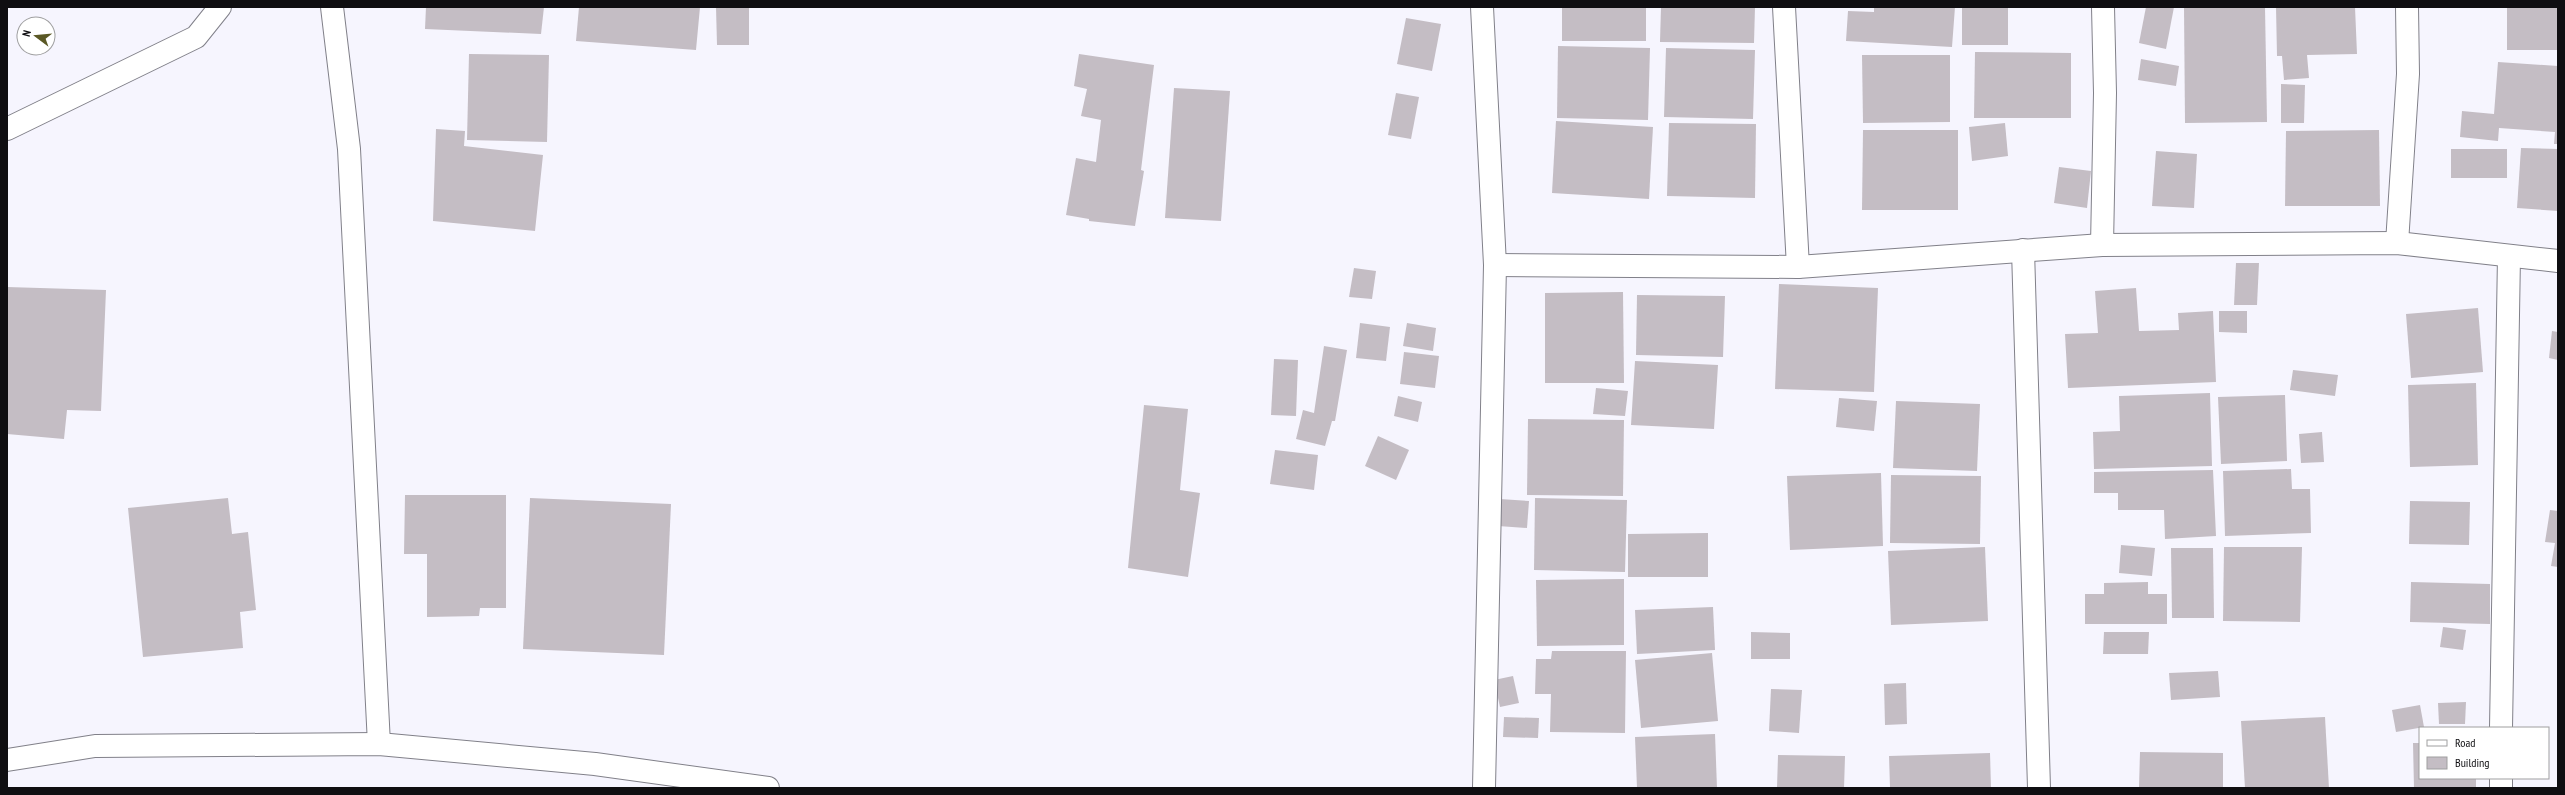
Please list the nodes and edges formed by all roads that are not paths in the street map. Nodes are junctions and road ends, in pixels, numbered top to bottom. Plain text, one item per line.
1 (220, 7) edge
2 (332, 7) edge
3 (1482, 7) edge
4 (1784, 7) edge
5 (2104, 7) edge
6 (2408, 7) edge
7 (7, 129) edge
8 (2397, 243) junction
9 (2102, 245) junction
10 (2023, 250) junction
11 (2509, 256) junction
12 (2558, 261) edge
13 (1495, 265) junction
14 (1798, 267) junction
15 (2501, 727) edge
16 (378, 744) junction
17 (7, 760) edge
18 (768, 788) edge
19 (1484, 788) edge
20 (2039, 788) edge

1 - 7 street
2 - 16 street
3 - 13 street
4 - 14 street
5 - 9 street
6 - 8 street
8 - 9 street
8 - 11 street
9 - 10 street
10 - 14 street
10 - 20 street
11 - 12 street
11 - 15 street
13 - 14 street
13 - 19 street
16 - 17 street
16 - 18 street

